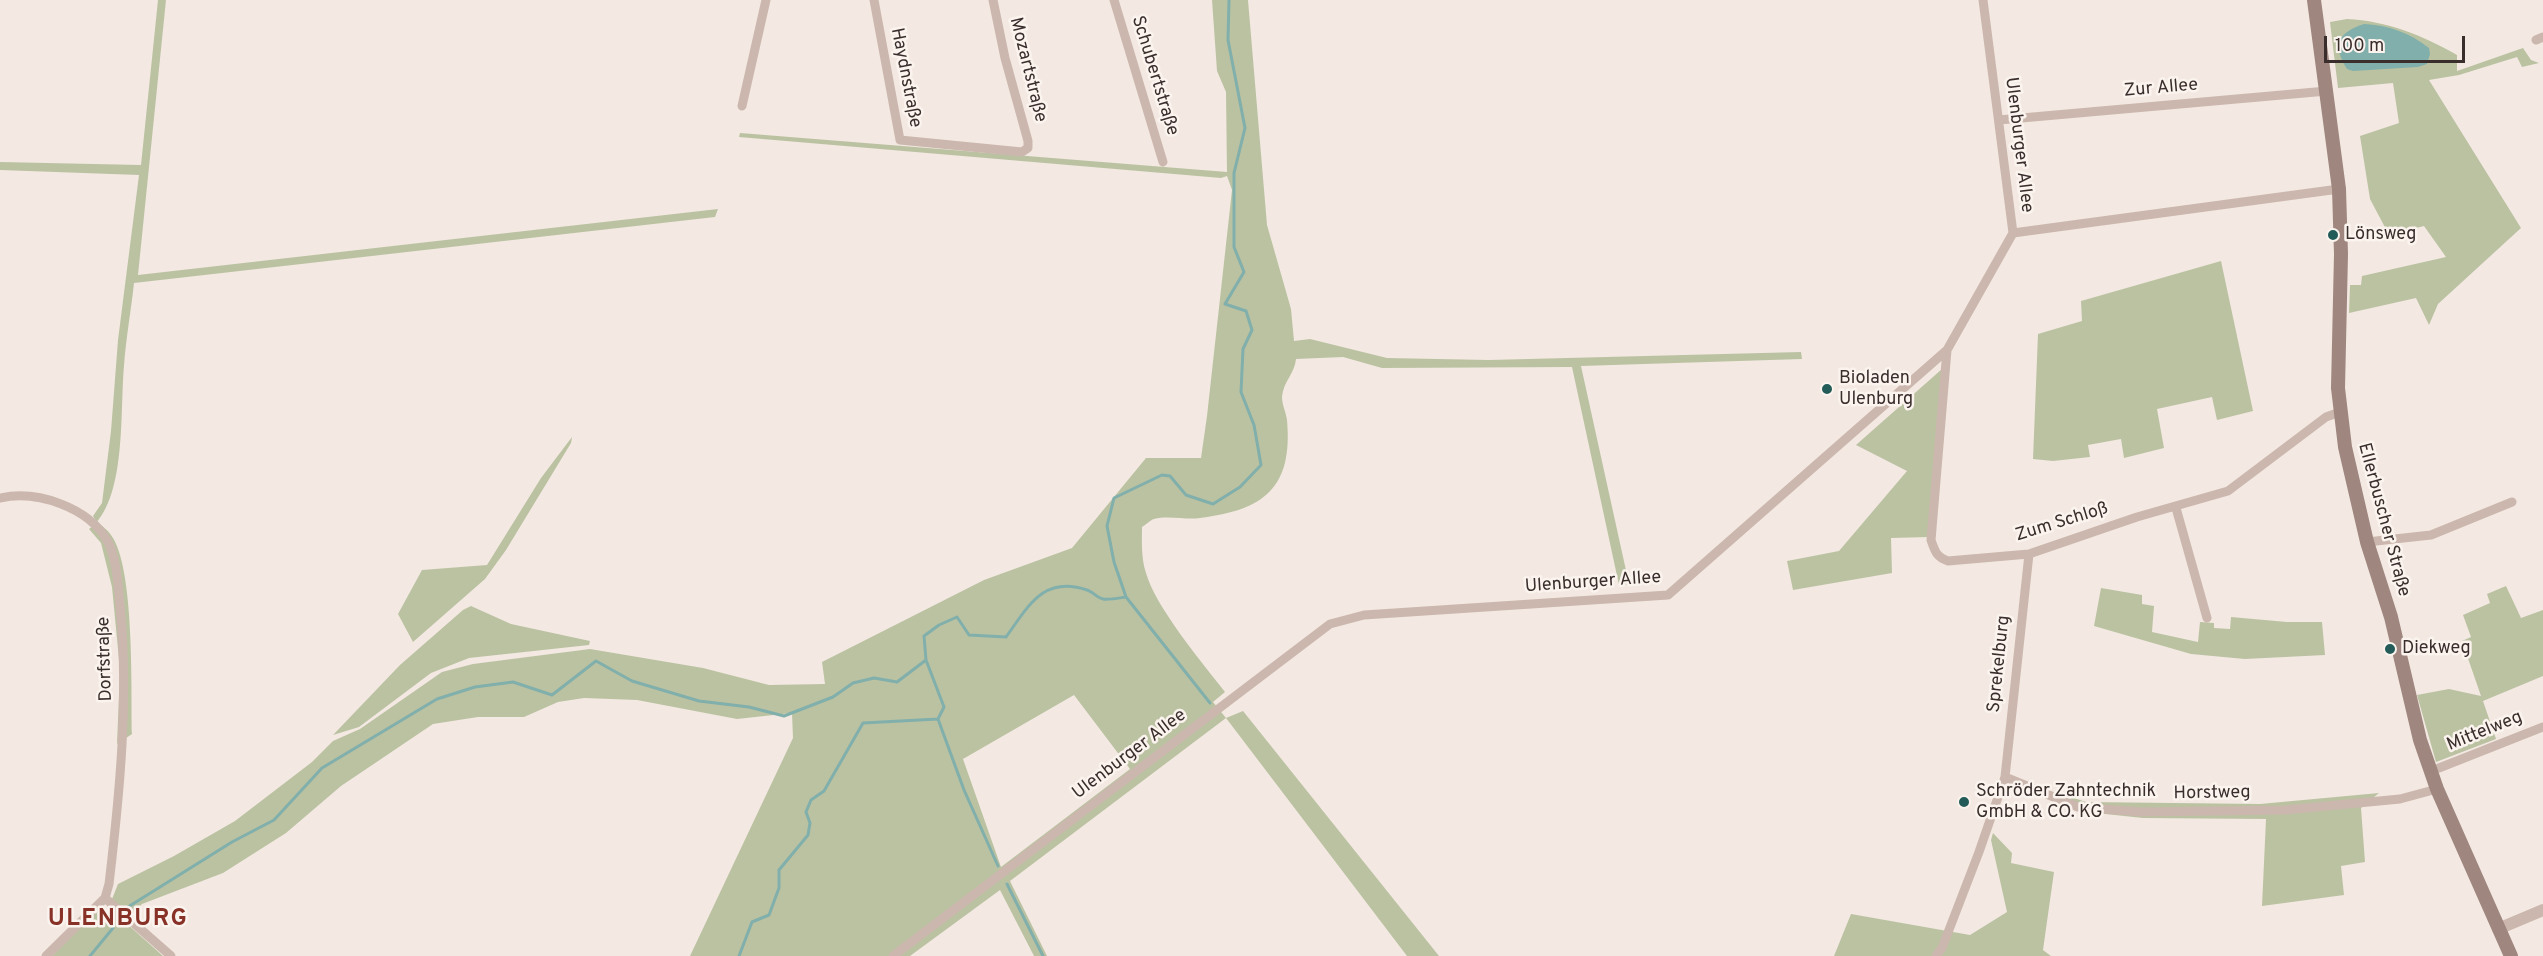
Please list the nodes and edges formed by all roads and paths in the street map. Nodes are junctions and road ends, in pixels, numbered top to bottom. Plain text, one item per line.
1 (766, 0) edge
2 (874, 0) edge
3 (993, 0) edge
4 (1113, 0) edge
5 (1983, 0) edge
6 (2314, 0) edge
7 (2327, 91) junction
8 (742, 106) dead end
9 (1999, 120) junction
10 (1028, 148) joint
11 (1163, 162) dead end
12 (2339, 189) junction
13 (2013, 233) junction
14 (1947, 350) junction
15 (2340, 412) junction
16 (0, 498) edge
17 (2512, 502) dead end
18 (2176, 507) junction
19 (2367, 542) junction
20 (2029, 554) junction
21 (2207, 618) dead end
22 (2543, 727) edge
23 (2439, 768) dead end
24 (2005, 777) junction
25 (2437, 789) junction
26 (105, 898) junction
27 (2543, 910) edge
28 (2498, 929) junction
29 (46, 956) edge
30 (171, 956) edge
31 (893, 956) edge
32 (1936, 956) edge
33 (2511, 956) edge

1 - 8 street
2 - 10 street, Haydnstraße
3 - 10 street, Mozartstraße
4 - 11 street, Schubertstraße
5 - 9 street, Ulenburger Allee
6 - 7 main road, Ellerbuscher Straße
7 - 9 street, Zur Allee
7 - 12 main road, Ellerbuscher Straße
9 - 13 street, Ulenburger Allee
12 - 13 street
12 - 15 main road, Ellerbuscher Straße
13 - 14 street, Ulenburger Allee
14 - 20 street, Zum Schloß
14 - 31 street, Ulenburger Allee
15 - 18 street, Zum Schloß
15 - 19 main road, Ellerbuscher Straße
16 - 26 street, Dorfstraße
17 - 19 street
18 - 20 street, Zum Schloß
18 - 21 street
19 - 25 main road, Ellerbuscher Straße
20 - 24 street, Sprekelburg
22 - 23 street, Mittelweg
24 - 25 street, Horstweg
24 - 32 street
25 - 28 main road, Ellerbuscher Straße
26 - 29 street
26 - 30 street
27 - 28 street
28 - 33 main road, Ellerbuscher Straße

